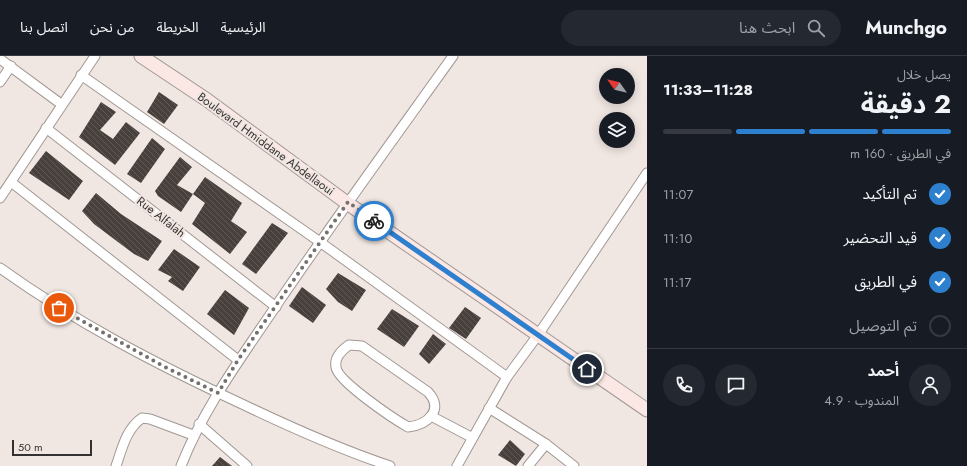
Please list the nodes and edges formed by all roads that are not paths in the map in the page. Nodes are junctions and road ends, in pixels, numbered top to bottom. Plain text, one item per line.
1 (95, 56) edge
2 (141, 56) edge
3 (453, 56) edge
4 (0, 59) edge
5 (11, 66) junction
6 (81, 76) junction
7 (0, 82) edge
8 (61, 104) junction
9 (46, 128) junction
10 (647, 172) edge
11 (11, 182) junction
12 (0, 198) edge
13 (348, 202) junction
14 (320, 242) junction
15 (0, 268) edge
16 (276, 307) junction
17 (538, 335) junction
18 (238, 360) junction
19 (507, 377) junction
20 (218, 393) junction
21 (489, 408) junction
22 (647, 410) edge
23 (431, 416) junction
24 (199, 424) junction
25 (194, 435) junction
26 (471, 438) junction
27 (546, 444) junction
28 (116, 466) edge
29 (181, 466) edge
30 (247, 466) edge
31 (390, 466) edge
32 (457, 466) edge
33 (528, 466) edge
34 (574, 466) edge

1 - 6 street
2 - 13 street, Boulevard Hmiddane Abdellaoui
3 - 13 street
4 - 5 street
5 - 7 street
5 - 8 street
6 - 8 street
6 - 14 street
8 - 9 street
9 - 11 street
9 - 16 street, Rue Alfalah
10 - 17 street
11 - 12 street
11 - 18 street
13 - 14 street
13 - 17 street, Boulevard Hmiddane Abdellaoui
14 - 16 street
14 - 19 street
15 - 20 street
16 - 18 street
17 - 19 street
17 - 22 street, Boulevard Hmiddane Abdellaoui
18 - 20 street
19 - 21 street
20 - 24 street
20 - 31 street
21 - 26 street
21 - 27 street
23 - 23 street
23 - 26 street
24 - 25 street
24 - 30 street
25 - 28 street
25 - 29 street
26 - 32 street
27 - 33 street
27 - 34 street

